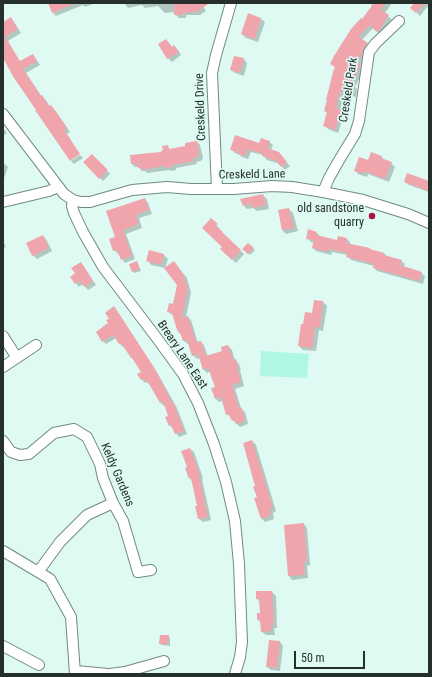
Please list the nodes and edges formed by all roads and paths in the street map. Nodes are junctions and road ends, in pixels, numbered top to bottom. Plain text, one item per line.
1 (231, 3) edge
2 (399, 21) dead end
3 (3, 114) edge
4 (58, 188) junction
5 (217, 189) junction
6 (323, 192) junction
7 (73, 200) junction
8 (3, 202) edge
9 (429, 223) edge
10 (3, 336) edge
11 (36, 345) dead end
12 (17, 358) junction
13 (3, 367) edge
14 (3, 441) edge
15 (114, 503) junction
16 (3, 551) edge
17 (151, 570) dead end
18 (38, 572) junction
19 (3, 646) edge
20 (164, 661) dead end
21 (39, 665) dead end
22 (75, 672) edge
23 (109, 674) edge
24 (235, 674) edge

1 - 5 street, Creskeld Drive
2 - 6 street, Creskeld Park
3 - 4 street
4 - 7 street
4 - 8 street
5 - 6 street, Creskeld Lane
5 - 7 street, Creskeld Lane
6 - 9 street, Creskeld Lane
7 - 24 street, Breary Lane East
10 - 12 street
11 - 12 street
12 - 13 street
14 - 15 street, Keldy Gardens
15 - 17 street, Keldy Gardens
15 - 18 street
16 - 18 street
18 - 22 street
19 - 21 street
20 - 23 street
22 - 23 street

